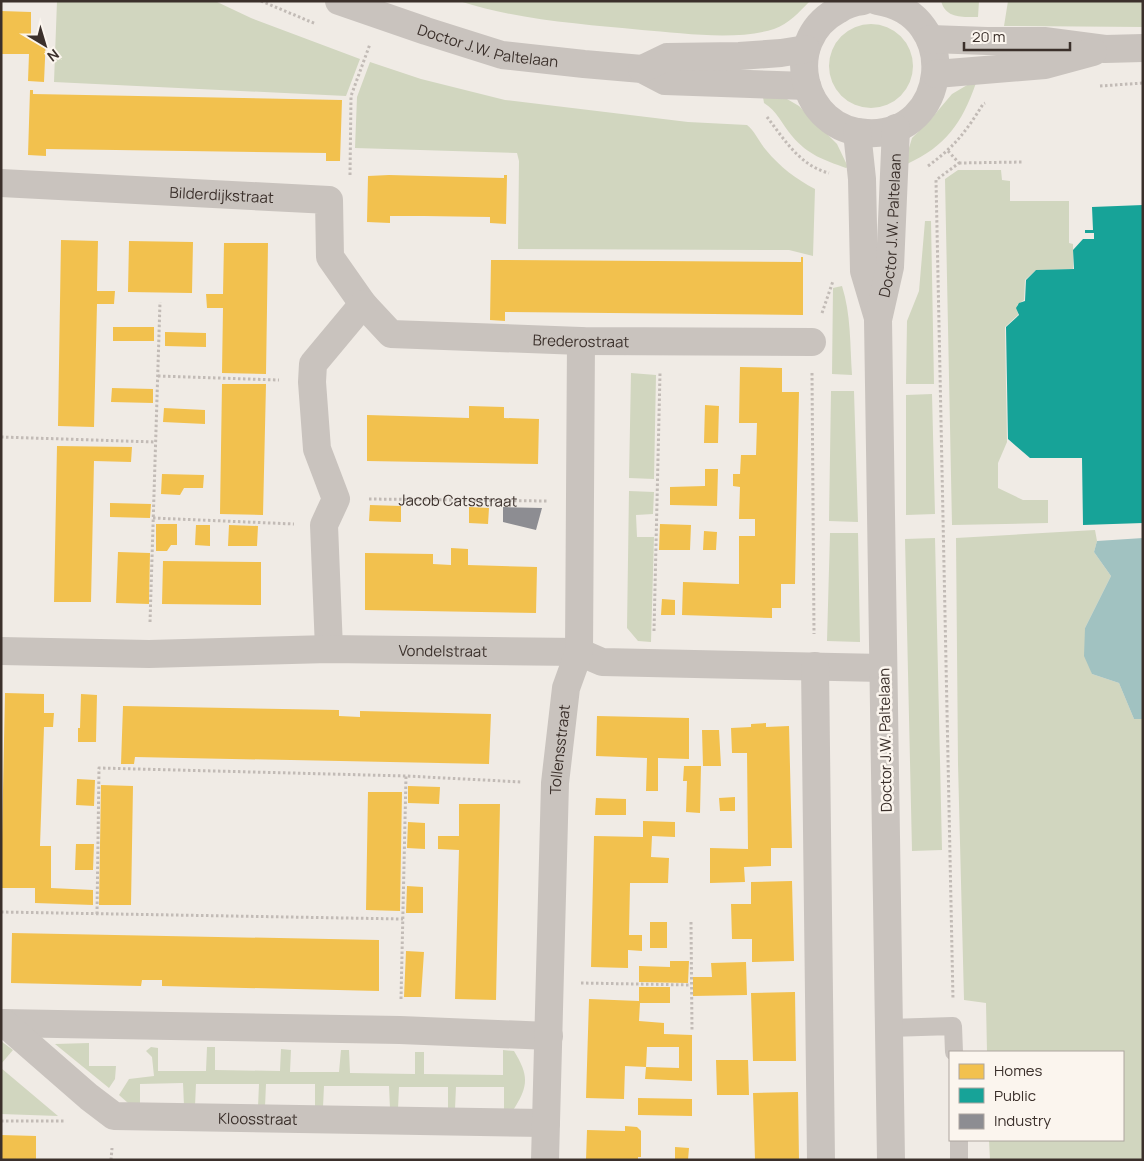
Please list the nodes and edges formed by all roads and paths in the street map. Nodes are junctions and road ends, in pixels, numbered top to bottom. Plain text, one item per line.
1 (338, 1) edge
2 (863, 1) edge
3 (877, 1) edge
4 (378, 16) junction
5 (930, 39) junction
6 (1143, 48) edge
7 (806, 49) junction
8 (1105, 49) junction
9 (642, 69) junction
10 (936, 74) junction
11 (1143, 83) edge
12 (807, 86) junction
13 (1094, 86) dead end
14 (991, 102) dead end
15 (896, 128) junction
16 (857, 132) junction
17 (948, 151) junction
18 (1022, 162) dead end
19 (959, 163) junction
20 (925, 168) dead end
21 (1, 183) edge
22 (329, 200) junction
23 (836, 273) dead end
24 (160, 302) dead end
25 (363, 304) junction
26 (878, 320) junction
27 (581, 341) junction
28 (661, 342) junction
29 (812, 342) junction
30 (158, 376) junction
31 (312, 382) junction
32 (1, 437) edge
33 (155, 442) junction
34 (336, 499) junction
35 (580, 502) junction
36 (153, 518) junction
37 (324, 525) junction
38 (328, 648) junction
39 (1, 651) edge
40 (579, 652) junction
41 (149, 654) junction
42 (653, 662) junction
43 (815, 666) junction
44 (883, 668) junction
45 (406, 776) junction
46 (556, 783) junction
47 (1, 912) edge
48 (97, 914) junction
49 (403, 919) junction
50 (691, 922) dead end
51 (550, 982) junction
52 (691, 986) junction
53 (2, 1023) edge
54 (953, 1026) junction
55 (889, 1028) junction
56 (400, 1030) junction
57 (692, 1031) dead end
58 (548, 1036) junction
59 (954, 1051) edge
60 (114, 1116) junction
61 (1, 1121) edge
62 (546, 1122) junction
63 (958, 1141) edge
64 (544, 1160) edge
65 (821, 1160) edge
66 (891, 1160) edge
67 (960, 1160) edge

1 - 4 street, Doctor J.W. Paltelaan
2 - 7 street
3 - 5 street
4 - 9 street, Doctor J.W. Paltelaan
4 - 22 path
5 - 8 street
5 - 10 street
6 - 8 street
7 - 9 street
7 - 12 street
8 - 10 street
9 - 12 street, Doctor J.W. Paltelaan
10 - 15 street
11 - 13 path
12 - 16 street
14 - 17 path
15 - 16 street
15 - 26 street, Doctor J.W. Paltelaan
16 - 26 street, Doctor J.W. Paltelaan
17 - 19 path
17 - 20 path
18 - 19 path
19 - 54 path
21 - 22 street, Bilderdijkstraat
22 - 25 street
23 - 29 path
24 - 30 path
25 - 27 street, Brederostraat
25 - 31 street
26 - 44 street, Doctor J.W. Paltelaan
27 - 28 street, Brederostraat
27 - 35 street, Tollensstraat
28 - 29 street, Brederostraat
28 - 42 path
29 - 43 path
30 - 31 path
30 - 33 path
31 - 34 street
32 - 33 path
33 - 36 path
34 - 35 path, Jacob Catsstraat
34 - 37 street
35 - 40 street, Tollensstraat
36 - 37 path
36 - 41 path
37 - 38 street
38 - 40 street, Vondelstraat
38 - 41 street, Vondelstraat
39 - 41 street, Vondelstraat
40 - 42 street, Vondelstraat
40 - 46 street, Tollensstraat
42 - 43 street, Vondelstraat
43 - 44 street, Vondelstraat
43 - 65 street
44 - 55 street, Doctor J.W. Paltelaan
45 - 46 path
45 - 48 path
45 - 49 path
46 - 51 street, Tollensstraat
47 - 48 path
48 - 49 path
49 - 56 path
50 - 52 path
51 - 52 path
51 - 58 street, Tollensstraat
52 - 57 path
53 - 56 street
53 - 60 street
54 - 55 lane
54 - 59 lane
55 - 66 street, Doctor J.W. Paltelaan
56 - 58 street
58 - 62 street, Tollensstraat
60 - 61 path
60 - 62 street, Kloosstraat
62 - 64 street, Tollensstraat
63 - 67 lane

